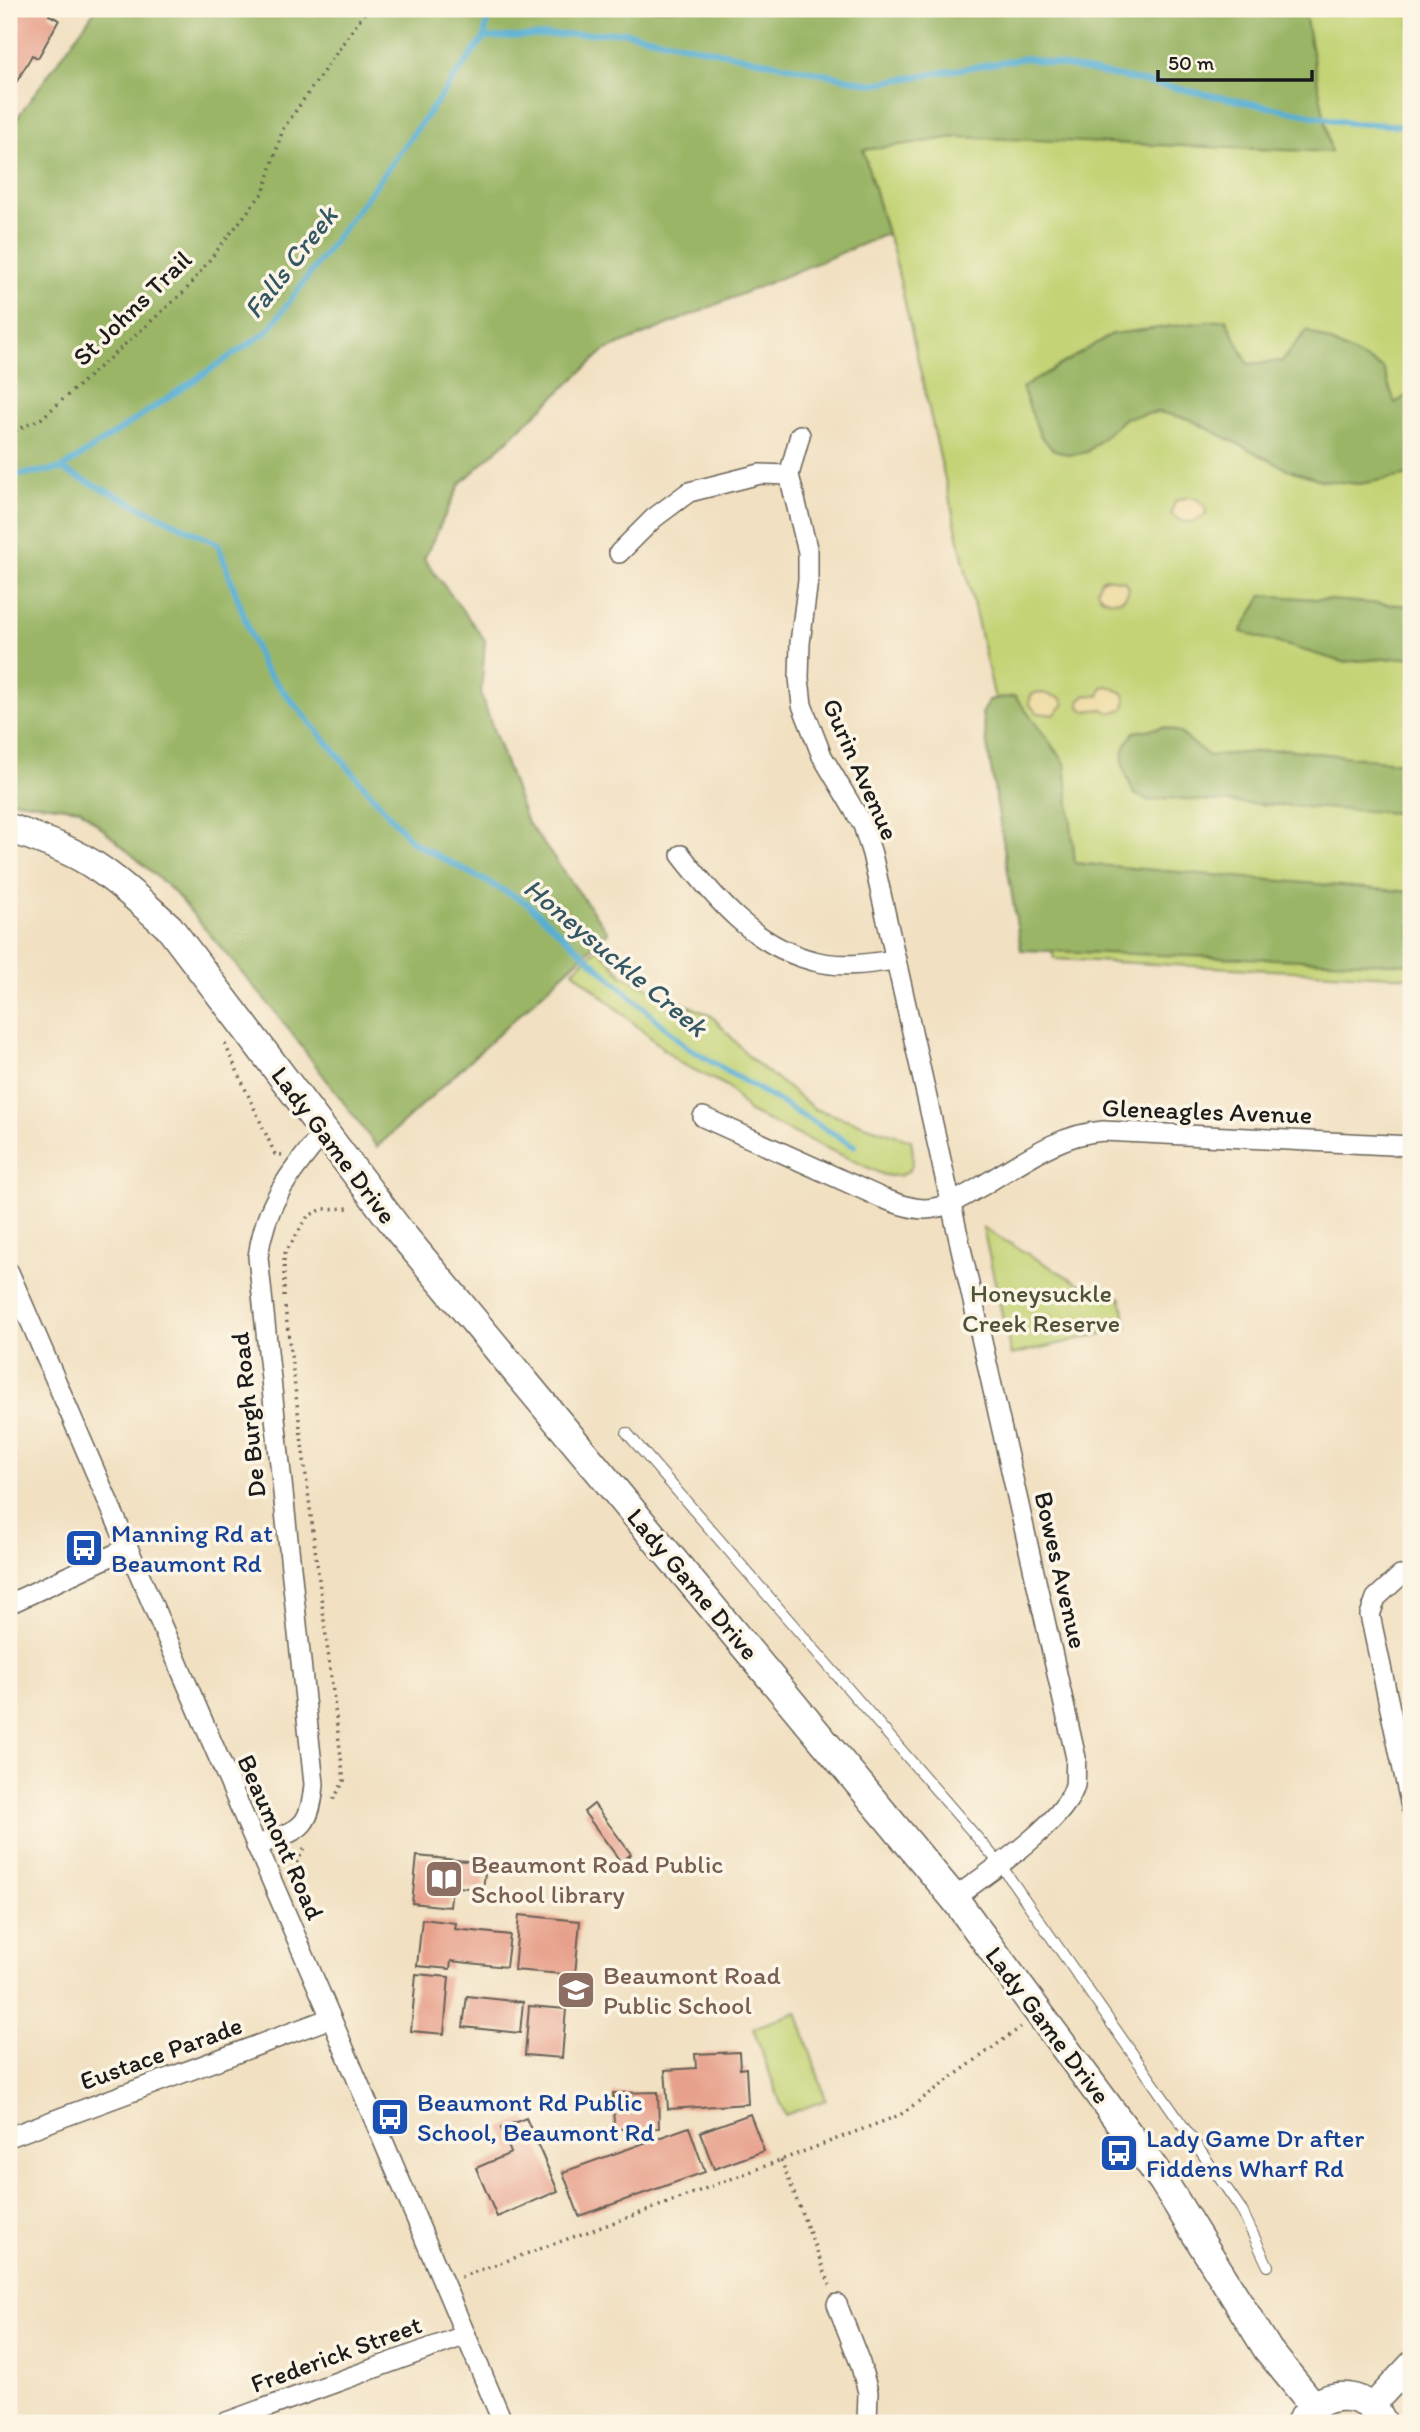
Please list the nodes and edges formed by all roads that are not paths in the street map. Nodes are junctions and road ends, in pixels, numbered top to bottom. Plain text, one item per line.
1 (800, 435) dead end
2 (789, 475) junction
3 (619, 553) dead end
4 (9, 828) edge
5 (681, 855) dead end
6 (894, 960) junction
7 (703, 1117) dead end
8 (324, 1132) junction
9 (1411, 1146) edge
10 (952, 1204) junction
11 (9, 1272) edge
12 (627, 1433) dead end
13 (128, 1548) junction
14 (1411, 1576) edge
15 (9, 1604) edge
16 (1411, 1807) edge
17 (256, 1846) junction
18 (1000, 1864) junction
19 (954, 1898) junction
20 (331, 2018) junction
21 (9, 2137) edge
22 (1268, 2266) dead end
23 (837, 2304) road end
24 (466, 2335) junction
25 (1411, 2364) edge
26 (1306, 2414) edge
27 (1377, 2415) edge
28 (224, 2423) edge
29 (503, 2423) edge
30 (867, 2423) edge

1 - 2 street, Gurin Avenue
2 - 3 street
2 - 6 street, Gurin Avenue
4 - 8 main road, Lady Game Drive
5 - 6 street
6 - 10 street, Gurin Avenue
7 - 10 street, Gleneagles Avenue
8 - 17 street, De Burgh Road
8 - 19 main road, Lady Game Drive
9 - 10 street, Gleneagles Avenue
10 - 18 street, Bowes Avenue
11 - 13 street, Beaumont Road
12 - 18 lane, Lady Game Drive
13 - 15 street
13 - 17 street, Beaumont Road
14 - 16 street
17 - 20 street, Beaumont Road
18 - 19 street, Bowes Avenue
18 - 22 lane, Lady Game Drive
19 - 26 main road, Lady Game Drive
20 - 21 street, Eustace Parade
20 - 24 street, Beaumont Road
23 - 30 street
24 - 28 street, Frederick Street
24 - 29 street, Beaumont Road
25 - 27 street
26 - 27 main road

